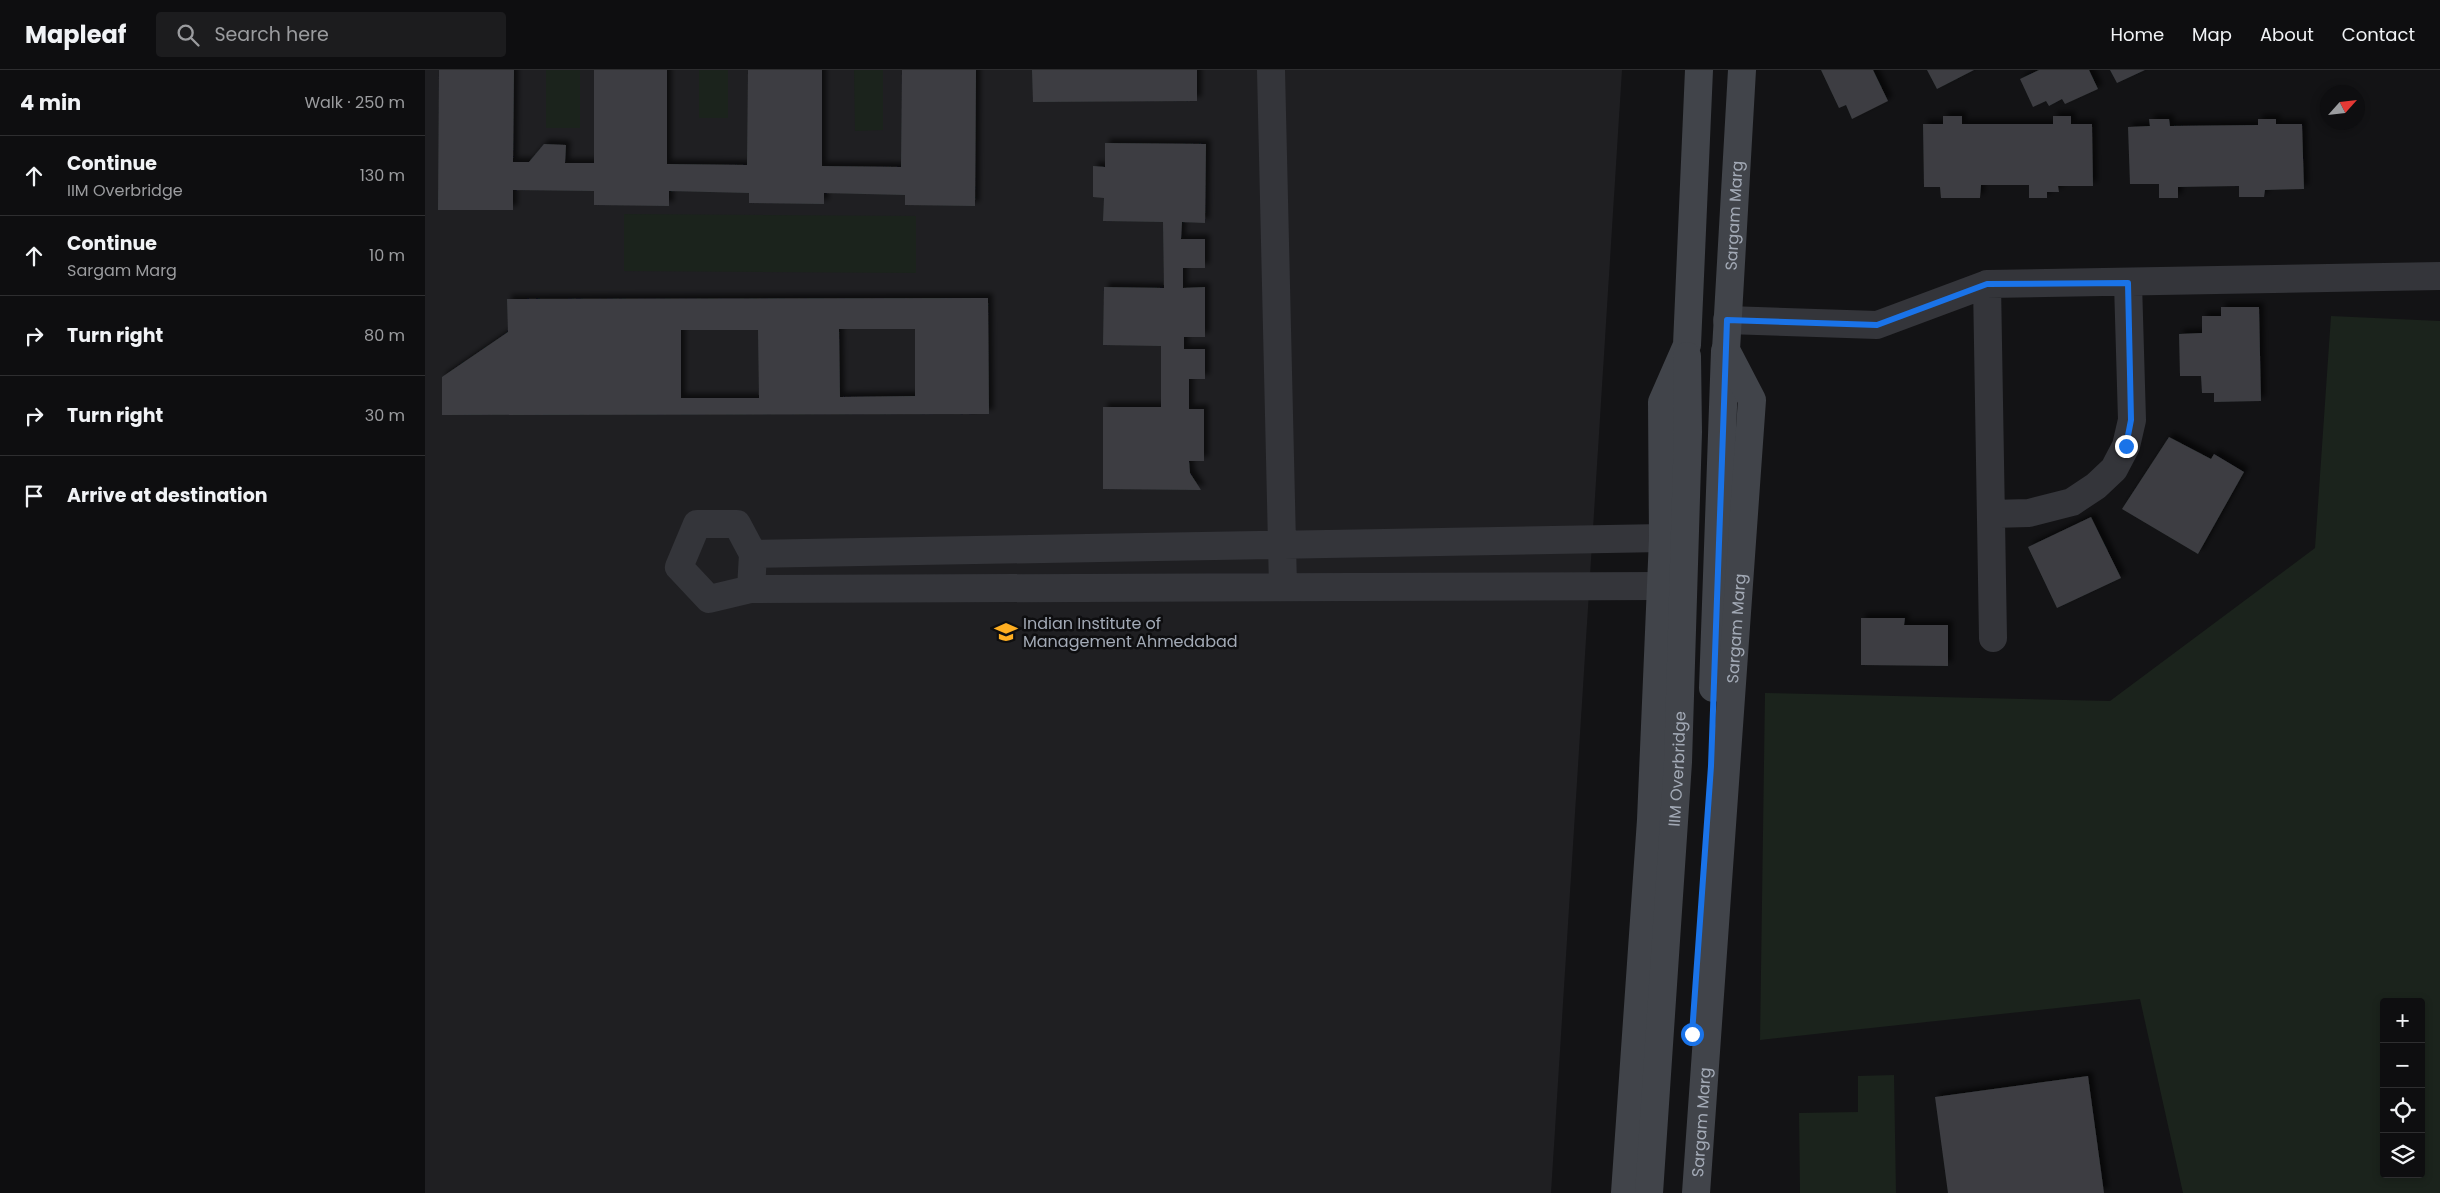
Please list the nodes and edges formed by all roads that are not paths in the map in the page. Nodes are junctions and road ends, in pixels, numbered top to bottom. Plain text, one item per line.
1 (1271, 70) edge
2 (1699, 70) edge
3 (1742, 70) edge
4 (2440, 276) edge
5 (2128, 283) junction
6 (1987, 284) junction
7 (1727, 320) junction
8 (1725, 350) junction
9 (1991, 514) junction
10 (1673, 538) junction
11 (1283, 545) junction
12 (753, 554) junction
13 (1661, 586) junction
14 (1283, 587) junction
15 (751, 589) junction
16 (1993, 638) dead end
17 (1625, 1193) edge
18 (1649, 1193) edge
19 (1680, 1193) edge
20 (1696, 1193) edge

1 - 11 street
2 - 10 main road
3 - 7 main road, Sargam Marg
4 - 5 street
5 - 6 street
5 - 9 street
6 - 7 street
6 - 9 street
7 - 8 main road, Sargam Marg
8 - 19 main road, IIM Overbridge
8 - 20 main road, Sargam Marg
9 - 16 street
10 - 11 street
10 - 13 main road
10 - 18 main road, IIM Overbridge
11 - 12 street
11 - 14 street
12 - 15 street
12 - 15 street
13 - 14 street
13 - 17 main road
14 - 15 street

